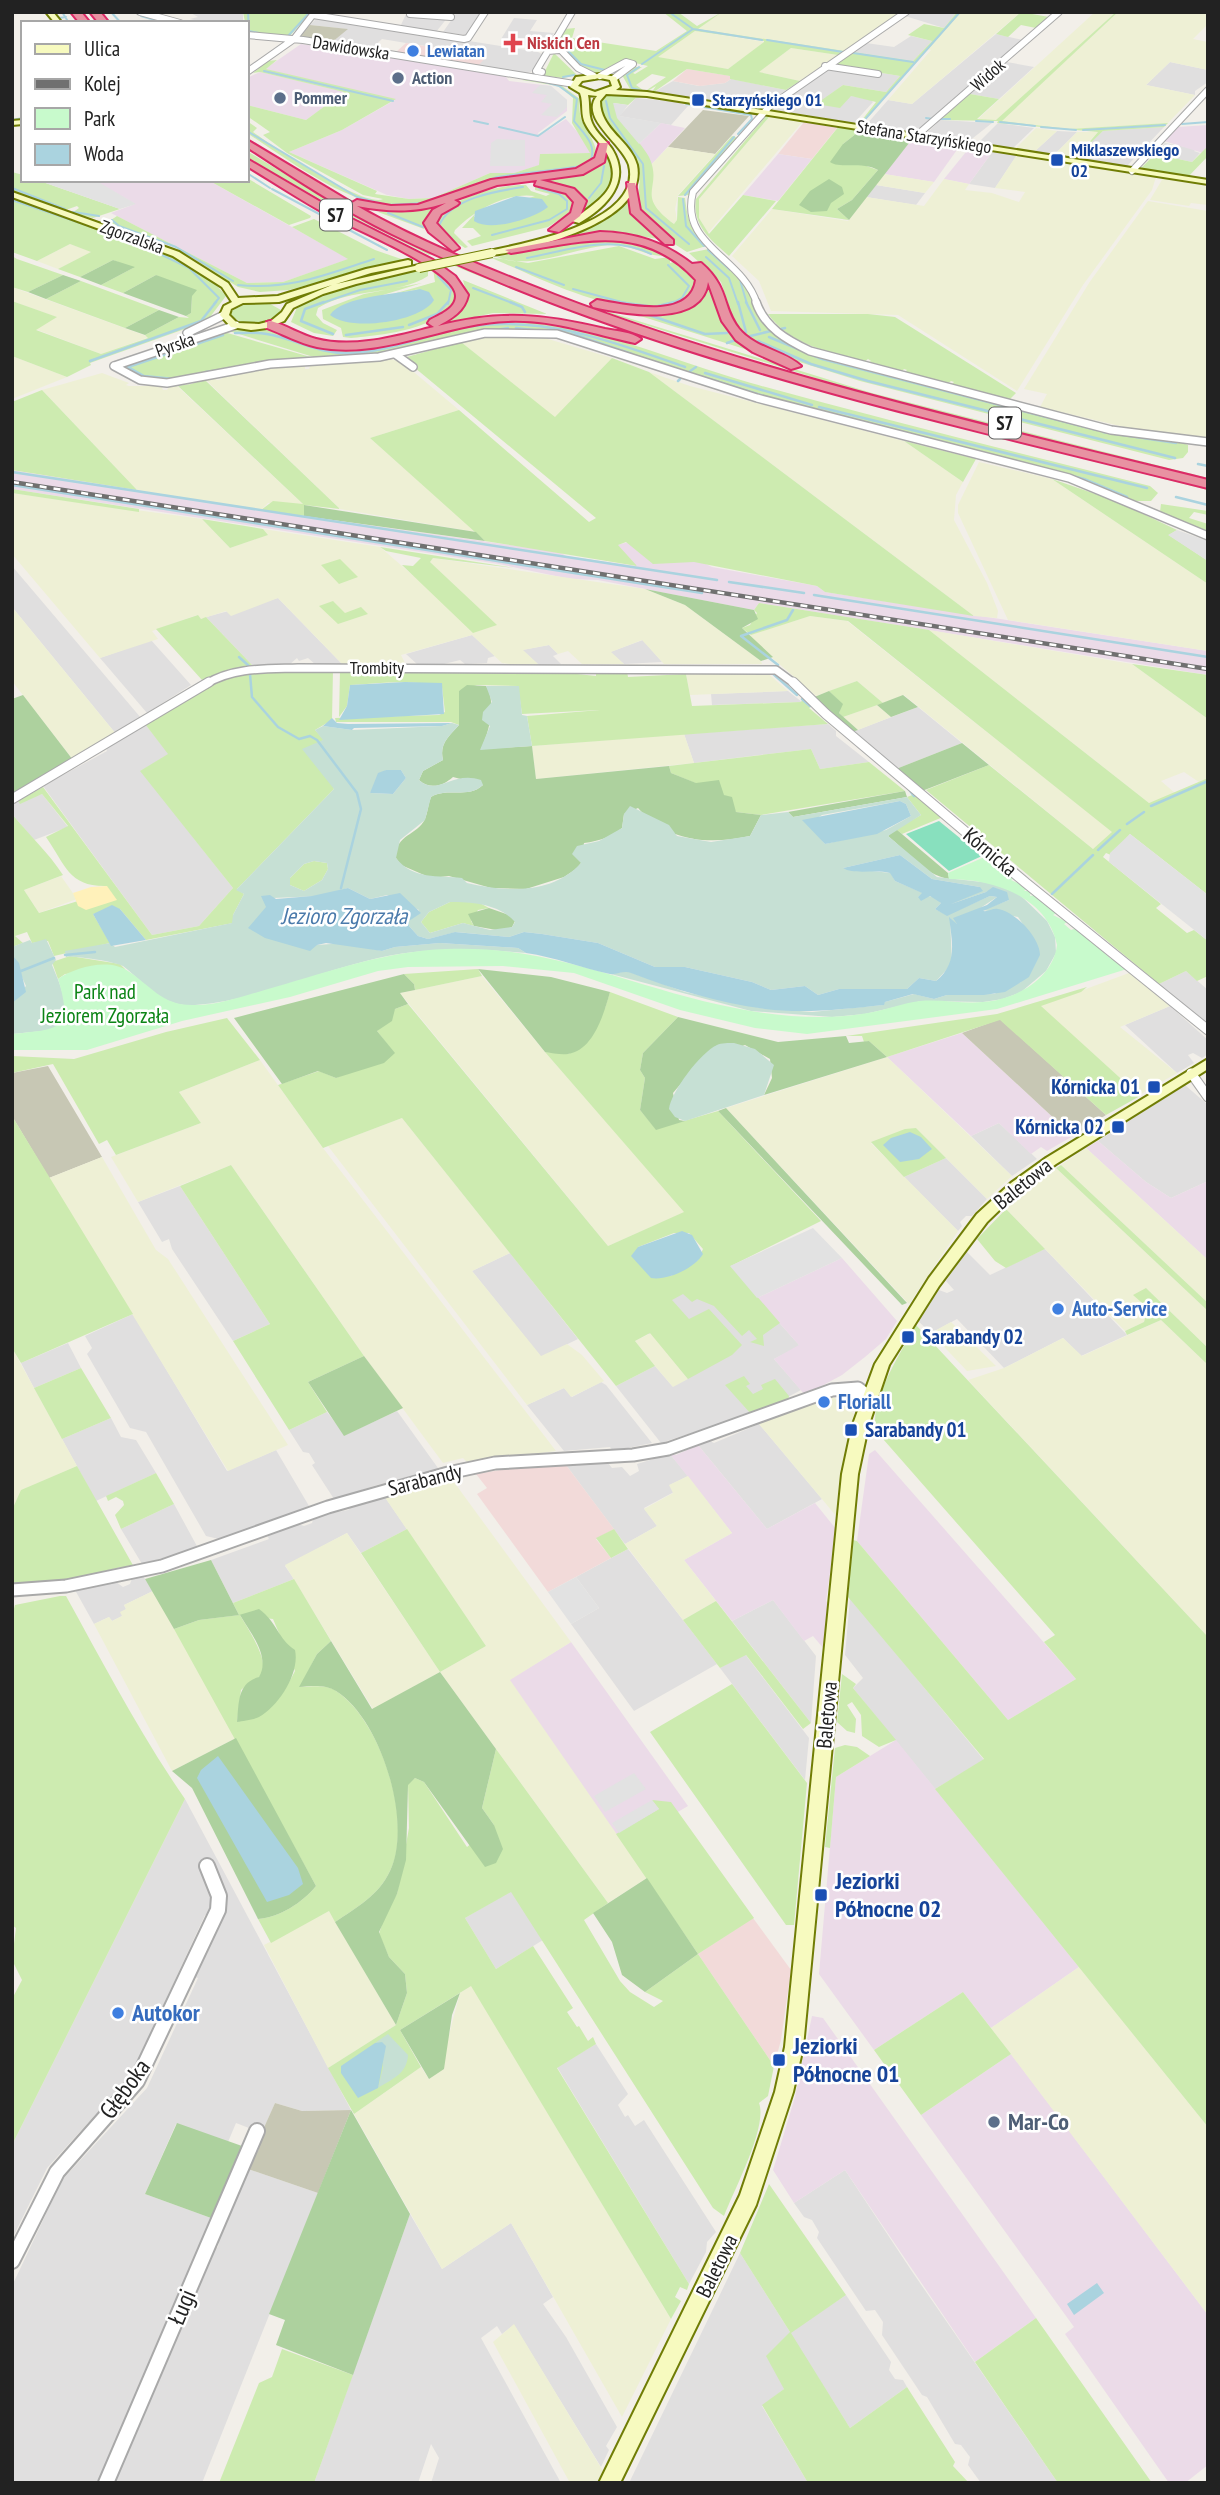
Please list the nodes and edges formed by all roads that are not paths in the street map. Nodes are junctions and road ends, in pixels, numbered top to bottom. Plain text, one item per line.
1 (140, 12) edge
2 (485, 12) edge
3 (572, 12) edge
4 (906, 12) edge
5 (1059, 12) edge
6 (314, 14) edge
7 (410, 14) edge
8 (371, 15) dead end
9 (453, 15) edge
10 (173, 21) edge
11 (365, 23) junction
12 (248, 34) edge
13 (439, 35) junction
14 (293, 40) junction
15 (559, 50) junction
16 (825, 66) junction
17 (578, 68) junction
18 (248, 71) edge
19 (542, 72) dead end
20 (878, 74) dead end
21 (597, 76) junction
22 (578, 81) junction
23 (614, 82) junction
24 (1208, 90) edge
25 (583, 92) junction
26 (604, 93) junction
27 (640, 93) junction
28 (763, 113) junction
29 (916, 136) junction
30 (248, 144) edge
31 (604, 145) junction
32 (248, 163) edge
33 (1132, 171) junction
34 (1208, 182) edge
35 (631, 185) junction
36 (12, 194) edge
37 (328, 194) junction
38 (352, 208) junction
39 (555, 230) junction
40 (453, 247) junction
41 (511, 250) junction
42 (412, 258) junction
43 (227, 286) junction
44 (317, 287) junction
45 (252, 298) junction
46 (279, 299) junction
47 (236, 302) junction
48 (593, 303) junction
49 (289, 307) junction
50 (224, 315) junction
51 (277, 322) junction
52 (236, 325) junction
53 (635, 339) junction
54 (395, 354) junction
55 (114, 366) junction
56 (413, 368) dead end
57 (802, 369) junction
58 (1208, 442) edge
59 (1208, 474) edge
60 (1208, 484) edge
61 (1208, 494) edge
62 (1208, 536) edge
63 (776, 670) joint
64 (12, 799) edge
65 (1208, 1030) edge
66 (1208, 1063) edge
67 (1191, 1073) junction
68 (1208, 1097) edge
69 (870, 1397) junction
70 (12, 1590) edge
71 (207, 1866) dead end
72 (257, 2131) dead end
73 (12, 2261) edge
74 (106, 2483) edge
75 (609, 2483) edge

1 - 10 street
2 - 13 street
3 - 15 street
4 - 16 street
5 - 29 street, Widok
6 - 11 street
6 - 14 street
7 - 9 street
8 - 11 street
9 - 13 street
11 - 13 street
12 - 14 street
14 - 18 street, Dawidowska
14 - 22 street, Dawidowska
15 - 17 street
15 - 19 street
16 - 20 street
16 - 28 street
17 - 21 street
17 - 22 street
21 - 22 street
21 - 23 street, Stefana Starzyńskiego
21 - 23 street
22 - 25 street
23 - 26 street
23 - 27 street, Stefana Starzyńskiego
24 - 33 street
25 - 26 street, Stefana Starzyńskiego
25 - 31 street
26 - 27 street, Stefana Starzyńskiego
26 - 35 street
27 - 28 street, Stefana Starzyńskiego
28 - 29 street, Stefana Starzyńskiego
28 - 58 street
29 - 33 street, Stefana Starzyńskiego
30 - 37 highway, S7
31 - 37 highway
31 - 39 street
32 - 42 highway, S7
33 - 34 street, Stefana Starzyńskiego
35 - 41 street
35 - 57 highway
36 - 43 street, Zgorzalska
37 - 38 highway, S7
38 - 40 highway, S7
38 - 60 highway
39 - 40 highway
39 - 42 street
40 - 48 highway, S7
41 - 48 highway
41 - 49 street, bridge
42 - 44 street
42 - 51 highway
42 - 53 highway, S7
43 - 44 street
43 - 45 street, Zgorzalska
43 - 47 street, Zgorzalska
44 - 46 street
45 - 46 street
45 - 47 street
46 - 49 street
47 - 50 street
48 - 57 highway, S7
49 - 51 street
50 - 52 street
50 - 55 street, Pyrska
51 - 52 street
51 - 53 highway
52 - 55 street, Pyrska
53 - 61 highway, S7
54 - 55 street
54 - 56 street
54 - 62 street
57 - 59 highway, S7
63 - 64 street, Trombity
63 - 65 street, Kórnicka
66 - 67 street, Baletowa
67 - 68 street
67 - 69 street, Baletowa
69 - 70 street, Sarabandy
69 - 75 street, Baletowa
71 - 73 street, Głęboka
72 - 74 street, Ługi

